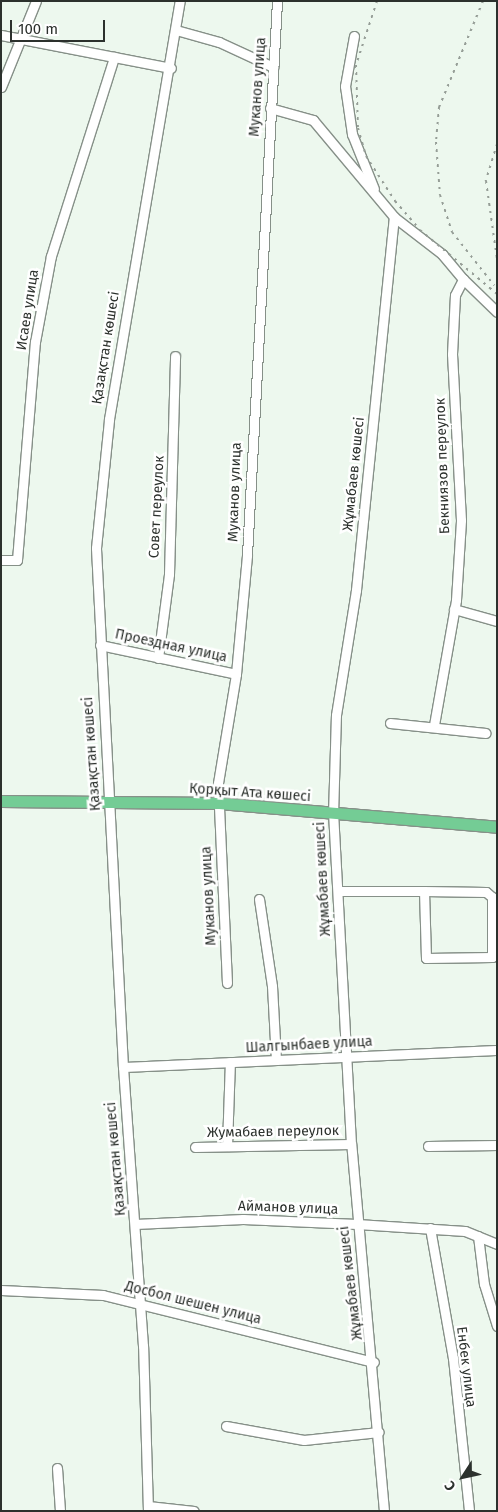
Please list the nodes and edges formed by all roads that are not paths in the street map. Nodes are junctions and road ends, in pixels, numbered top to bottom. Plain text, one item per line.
1 (36, 1) edge
2 (180, 1) edge
3 (277, 1) edge
4 (176, 30) junction
5 (1, 35) edge
6 (354, 36) dead end
7 (22, 40) junction
8 (114, 57) junction
9 (273, 67) junction
10 (171, 68) junction
11 (1, 87) edge
12 (270, 108) junction
13 (377, 196) junction
14 (394, 217) junction
15 (463, 279) junction
16 (497, 312) edge
17 (175, 356) dead end
18 (1, 560) edge
19 (454, 609) junction
20 (497, 621) edge
21 (100, 645) junction
22 (158, 658) junction
23 (236, 674) junction
24 (390, 723) dead end
25 (434, 725) junction
26 (485, 733) dead end
27 (1, 801) edge
28 (219, 803) junction
29 (109, 804) junction
30 (333, 815) junction
31 (497, 827) edge
32 (338, 891) junction
33 (424, 891) junction
34 (258, 900) dead end
35 (227, 982) dead end
36 (497, 1050) edge
37 (346, 1057) junction
38 (276, 1060) junction
39 (230, 1062) junction
40 (123, 1068) junction
41 (351, 1144) junction
42 (497, 1145) edge
43 (227, 1146) junction
44 (428, 1146) dead end
45 (196, 1147) dead end
46 (136, 1224) junction
47 (357, 1224) junction
48 (430, 1228) junction
49 (478, 1236) junction
50 (497, 1244) edge
51 (1, 1290) edge
52 (140, 1303) junction
53 (497, 1326) edge
54 (374, 1362) junction
55 (226, 1426) dead end
56 (379, 1432) junction
57 (58, 1468) dead end
58 (148, 1508) edge
59 (60, 1511) edge
60 (194, 1511) edge
61 (384, 1511) edge
62 (469, 1511) edge

1 - 7 street
2 - 4 street, Қазақстан көшесі
3 - 9 street, Муканов улица
4 - 9 street
4 - 10 street, Қазақстан көшесі
5 - 7 street
6 - 13 street
7 - 8 street
7 - 11 street
8 - 10 street
8 - 18 street, Исаев улица
9 - 12 street, Муканов улица
10 - 21 street, Қазақстан көшесі
12 - 13 street
12 - 23 street, Муканов улица
13 - 14 street
14 - 15 street
14 - 30 street, Жұмабаев көшесі
15 - 16 street
15 - 19 street, Бекниязов переулок
17 - 22 street, Совет переулок
19 - 20 street
19 - 25 street, Бекниязов переулок
21 - 22 street, Проездная улица
21 - 29 street, Қазақстан көшесі
22 - 23 street, Проездная улица
23 - 28 street, Муканов улица
24 - 25 street
25 - 26 street
27 - 29 main road, Қорқыт Ата көшесі
28 - 29 main road, Қорқыт Ата көшесі
28 - 30 main road, Қорқыт Ата көшесі
28 - 35 street, Муканов улица
29 - 40 street, Қазақстан көшесі
30 - 31 main road, Қорқыт Ата көшесі
30 - 32 street, Жұмабаев көшесі
32 - 33 street
32 - 37 street, Жұмабаев көшесі
33 - 33 street
34 - 38 street
36 - 37 street, Шалгынбаев улица
37 - 38 street, Шалгынбаев улица
37 - 41 street, Жұмабаев көшесі
38 - 39 street, Шалгынбаев улица
39 - 40 street, Шалгынбаев улица
39 - 43 street
40 - 46 street, Қазақстан көшесі
41 - 43 street, Жумабаев переулок
41 - 47 street, Жұмабаев көшесі
42 - 44 street
43 - 45 street, Жумабаев переулок
46 - 47 street, Айманов улица
46 - 52 street, Қазақстан көшесі
47 - 48 street, Айманов улица
47 - 54 street, Жұмабаев көшесі
48 - 49 street, Айманов улица
48 - 62 street, Енбек улица
49 - 50 street, Айманов улица
49 - 53 street
51 - 52 street, Досбол шешен улица
52 - 54 street, Досбол шешен улица
52 - 58 street, Қазақстан көшесі
54 - 56 street, Жұмабаев көшесі
55 - 56 street
56 - 61 street, Жұмабаев көшесі
57 - 59 street
58 - 60 street

